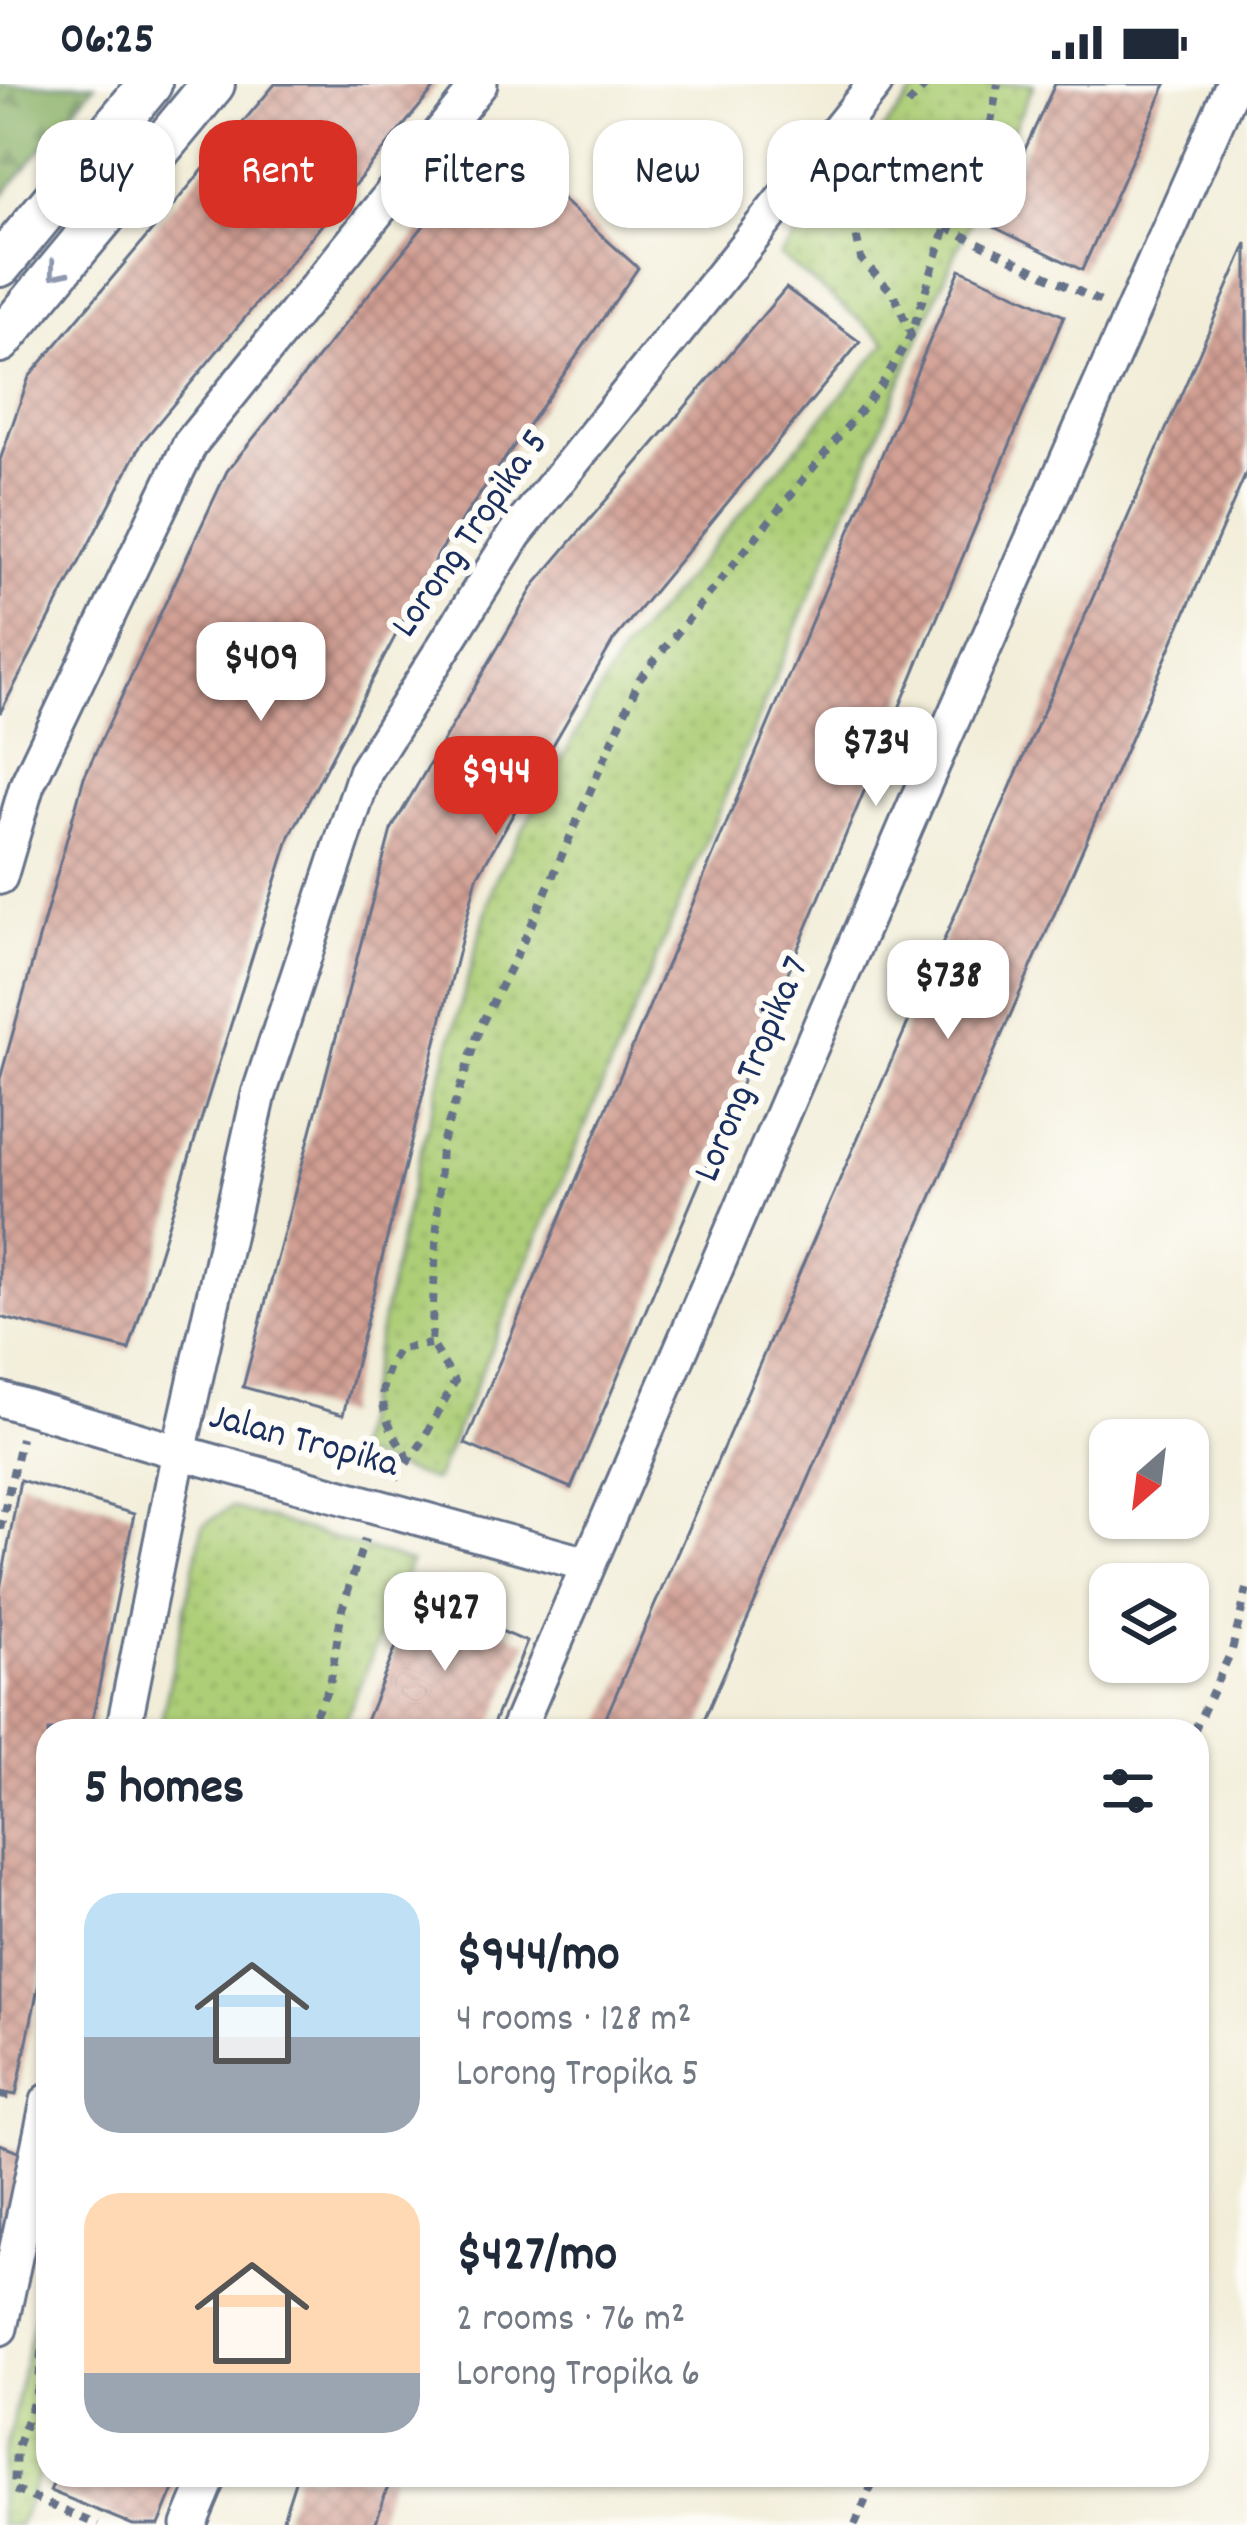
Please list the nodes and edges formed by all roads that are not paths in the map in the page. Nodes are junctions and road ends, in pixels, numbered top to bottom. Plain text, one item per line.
1 (150, 84) edge
2 (213, 84) edge
3 (480, 84) edge
4 (875, 84) edge
5 (1233, 84) edge
6 (0, 265) edge
7 (0, 341) edge
8 (0, 877) edge
9 (14, 1403) edge
10 (179, 1452) junction
11 (586, 1564) junction
12 (125, 1719) edge
13 (522, 1719) edge
14 (36, 2158) edge
15 (0, 2328) edge
16 (205, 2487) edge
17 (189, 2525) edge

1 - 6 street
2 -> 7 street
3 - 8 street
4 - 10 street, Lorong Tropika 5
5 - 11 street, Lorong Tropika 7
9 - 10 street, Jalan Tropika
10 - 11 street, Jalan Tropika
10 - 12 street, Lorong Tropika 5
11 - 13 street, Lorong Tropika 7
14 - 15 street
16 - 17 street

